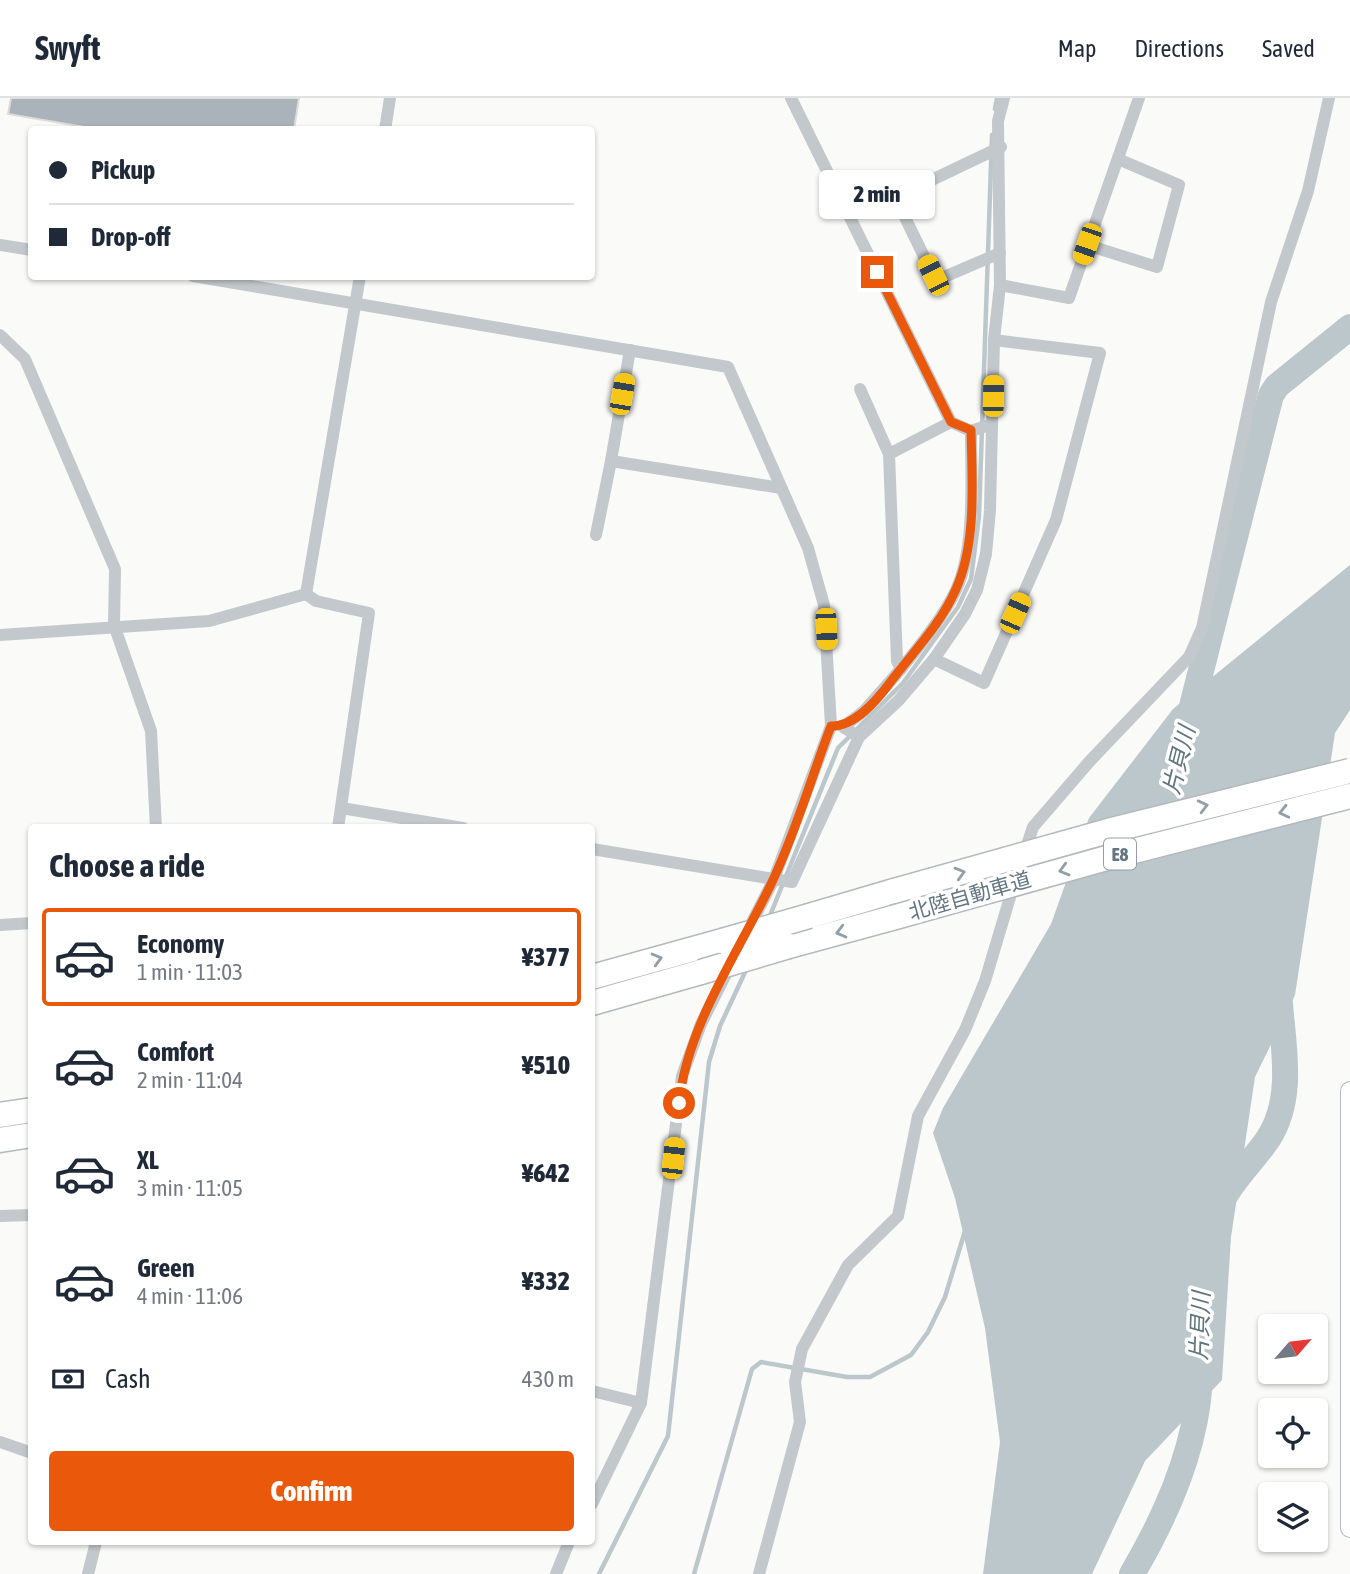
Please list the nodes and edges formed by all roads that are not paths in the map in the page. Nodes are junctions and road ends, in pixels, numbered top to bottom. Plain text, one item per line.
1 (390, 98) edge
2 (791, 98) edge
3 (1004, 98) edge
4 (1139, 98) edge
5 (1329, 98) edge
6 (386, 126) edge
7 (1001, 147) junction
8 (1118, 159) junction
9 (1087, 244) junction
10 (0, 245) edge
11 (28, 249) edge
12 (1000, 253) junction
13 (217, 280) edge
14 (359, 280) edge
15 (1000, 285) junction
16 (355, 303) junction
17 (0, 335) edge
18 (994, 340) junction
19 (630, 350) junction
20 (860, 389) dead end
21 (951, 422) junction
22 (992, 424) junction
23 (971, 430) junction
24 (889, 454) junction
25 (611, 461) junction
26 (781, 488) junction
27 (596, 535) dead end
28 (306, 594) junction
29 (114, 625) junction
30 (0, 635) edge
31 (934, 659) junction
32 (901, 669) junction
33 (837, 727) junction
34 (859, 737) junction
35 (1350, 771) edge
36 (1350, 796) edge
37 (341, 808) junction
38 (156, 824) edge
39 (339, 824) edge
40 (431, 824) edge
41 (595, 849) edge
42 (774, 879) junction
43 (28, 923) edge
44 (0, 925) edge
45 (595, 976) edge
46 (595, 1002) edge
47 (1350, 1091) edge
48 (28, 1111) edge
49 (0, 1115) edge
50 (28, 1136) edge
51 (0, 1140) edge
52 (28, 1214) edge
53 (0, 1216) edge
54 (595, 1392) edge
55 (640, 1403) junction
56 (0, 1442) edge
57 (28, 1451) edge
58 (595, 1498) edge
59 (1350, 1528) edge
60 (95, 1545) edge
61 (568, 1545) edge
62 (88, 1574) edge
63 (556, 1574) edge
64 (759, 1574) edge

1 - 6 street
2 - 21 street
3 - 7 street
4 - 8 street
5 - 64 street
7 - 12 street
7 - 12 street
8 - 9 street
8 - 9 street
9 - 15 street
10 - 11 street
12 - 15 street
13 - 16 street
14 - 16 street
15 - 18 street
16 - 19 street
16 - 28 street
17 - 29 street
18 - 22 street
18 - 31 street
19 - 25 street
19 - 26 street
20 - 24 street
21 - 23 street
21 - 24 street
22 - 23 street
22 - 31 street
23 - 32 street
24 - 32 street
25 - 26 street
25 - 27 street
26 - 33 street
28 - 29 street
28 - 37 street
29 - 30 street
29 - 38 street
31 - 34 street
32 - 33 street
33 - 34 street
33 - 42 street
34 - 42 street
45 -> 35 highway, 北陸自動車道 / E8, bridge
36 -> 46 highway, 北陸自動車道 / E8, bridge
37 - 39 street
37 - 40 street
41 - 42 street
42 - 55 street
43 - 44 street
47 - 59 main road
48 - 49 highway
50 - 51 highway
52 - 53 street
54 - 55 street
55 - 58 street
56 - 57 street
60 - 62 street
61 - 63 street

